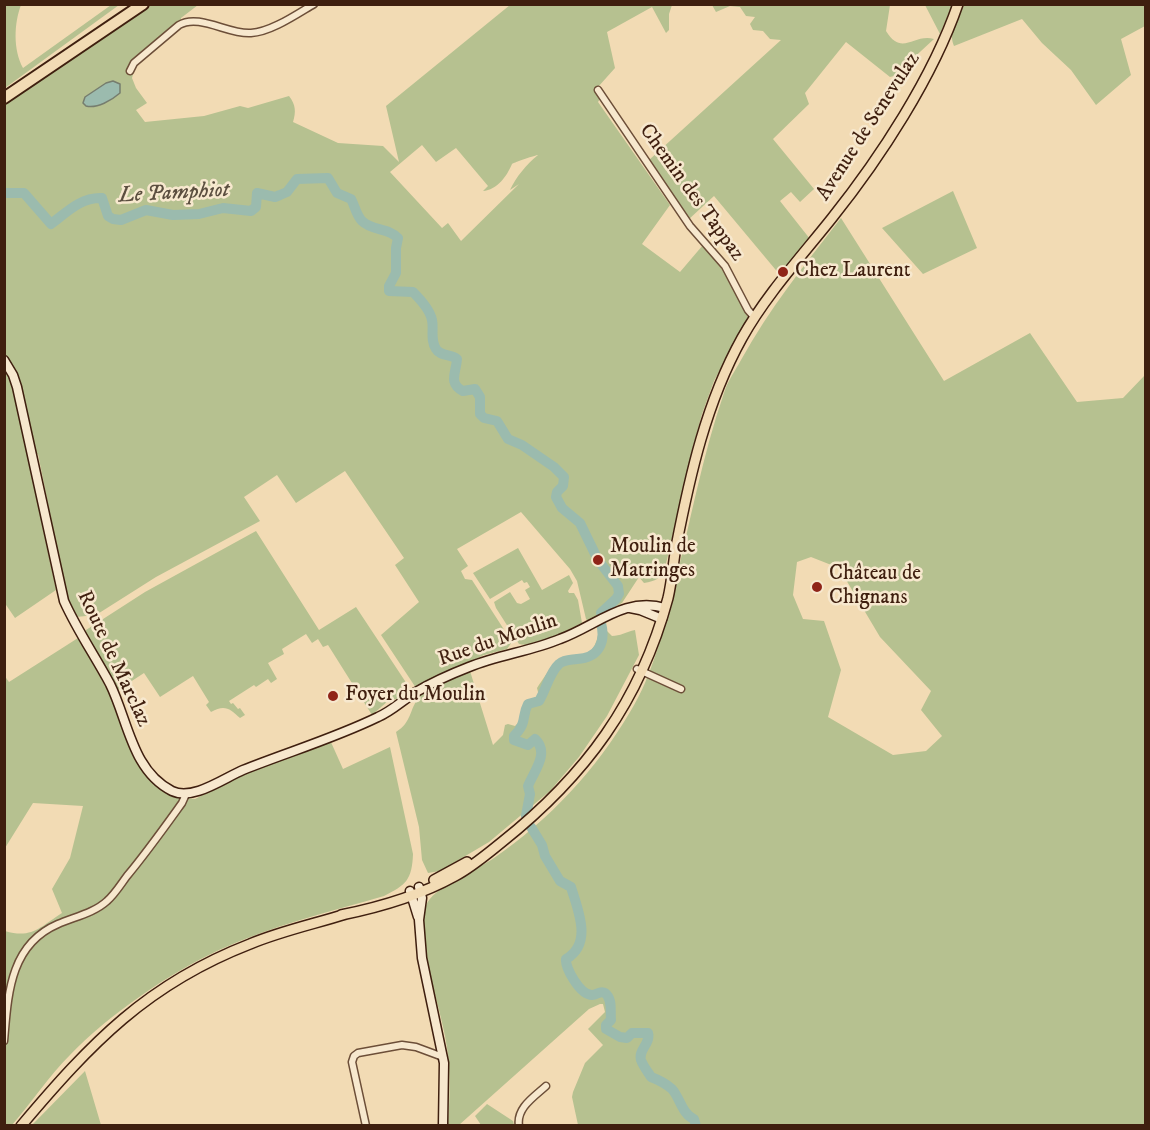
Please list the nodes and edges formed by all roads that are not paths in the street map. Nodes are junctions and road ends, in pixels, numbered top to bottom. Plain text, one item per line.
1 (130, 4) edge
2 (142, 4) edge
3 (315, 4) edge
4 (958, 4) edge
5 (130, 71) dead end
6 (33, 75) junction
7 (598, 90) dead end
8 (4, 91) edge
9 (4, 98) edge
10 (754, 318) junction
11 (4, 360) edge
12 (662, 607) junction
13 (627, 608) junction
14 (659, 618) junction
15 (640, 671) junction
16 (681, 689) dead end
17 (186, 794) junction
18 (415, 892) junction
19 (4, 1041) edge
20 (443, 1056) junction
21 (546, 1086) dead end
22 (21, 1125) edge
23 (366, 1125) edge
24 (443, 1125) edge
25 (519, 1125) edge

1 - 6 highway
2 - 6 highway
3 - 5 street
4 - 10 main road, Avenue de Senevulaz
6 - 8 highway
6 - 9 highway
7 - 10 street, Chemin des Tappaz
10 - 12 main road, Avenue de Senevulaz
11 - 17 street, Route de Marclaz
12 - 13 street, Rue du Moulin
12 - 14 main road, Avenue de Senevulaz
13 - 14 street
13 - 17 street, Rue du Moulin
14 - 15 main road, Avenue de Senevulaz
15 - 16 street
15 - 18 main road, Avenue de Senevulaz
17 - 19 street
18 - 20 street
18 - 22 main road, Avenue de Senevulaz
20 - 23 street
20 - 24 street
21 - 25 street

